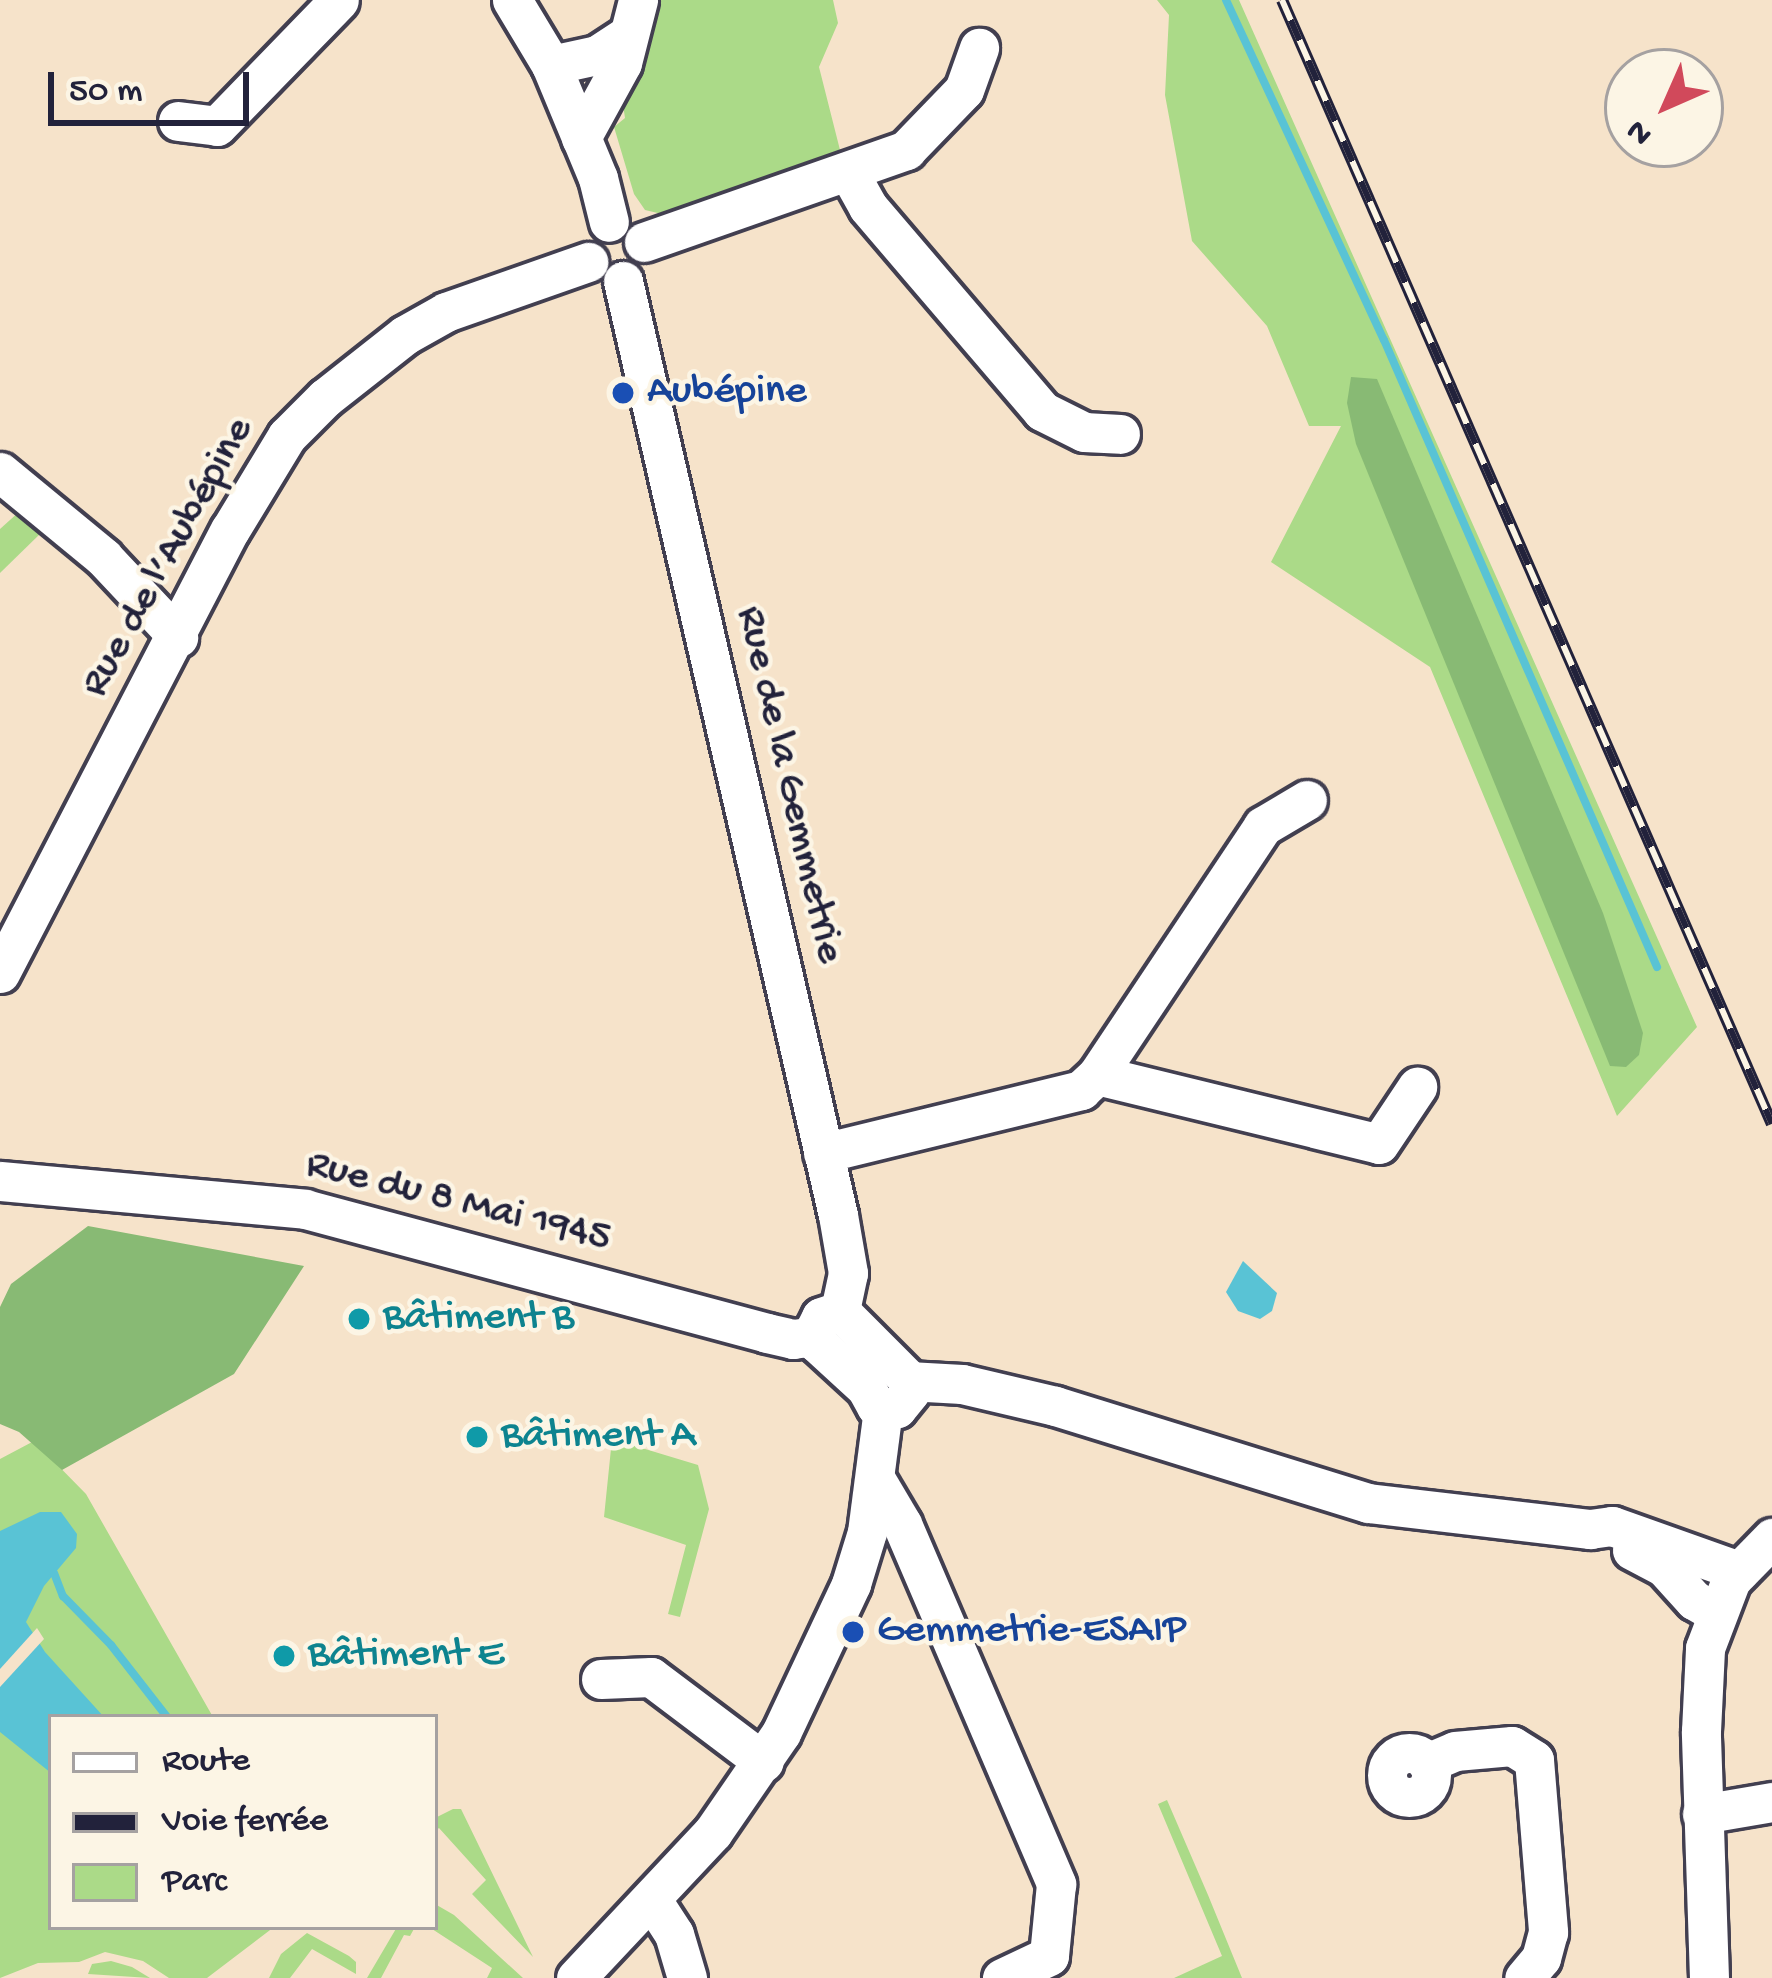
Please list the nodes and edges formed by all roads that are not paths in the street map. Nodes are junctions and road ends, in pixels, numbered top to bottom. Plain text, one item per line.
1 (339, 0) edge
2 (512, 0) edge
3 (632, 18) edge
4 (980, 48) dead end
5 (551, 65) junction
6 (178, 121) dead end
7 (581, 138) junction
8 (848, 171) junction
9 (609, 223) junction
10 (644, 242) junction
11 (606, 271) junction
12 (1120, 434) dead end
13 (0, 472) edge
14 (178, 638) junction
15 (1307, 800) dead end
16 (0, 973) edge
17 (1097, 1075) junction
18 (1417, 1088) dead end
19 (823, 1153) junction
20 (0, 1181) edge
21 (837, 1333) junction
22 (887, 1386) junction
23 (876, 1480) junction
24 (1590, 1528) junction
25 (1772, 1538) edge
26 (1739, 1571) junction
27 (930, 1592) junction
28 (844, 1604) junction
29 (1715, 1612) junction
30 (601, 1679) dead end
31 (764, 1762) junction
32 (1427, 1763) dead end
33 (1772, 1802) edge
34 (1702, 1814) junction
35 (652, 1900) junction
36 (575, 1978) edge
37 (687, 1978) edge
38 (1002, 1978) edge
39 (1524, 1978) edge
40 (1709, 1978) edge

1 - 6 street
2 - 5 street
3 - 5 street
3 - 7 street
4 - 8 street
5 - 7 street
7 - 9 street
8 - 10 street
8 - 12 street
9 - 10 street
9 - 11 street
10 - 11 street
11 - 14 street, Rue de l’Aubépine
11 - 19 street, Rue de la Gemmetrie
13 - 14 street
14 - 16 street, Rue de l’Aubépine
15 - 17 street
17 - 18 street
17 - 19 street
19 - 21 street, Rue de la Gemmetrie
20 - 21 street, Rue du 8 Mai 1945
21 - 22 street
22 - 23 street
22 - 24 street
23 - 27 street
23 - 28 street
24 - 26 street
24 - 29 street
25 - 26 street
26 - 29 street
27 - 28 street
27 - 38 street
28 - 31 street
29 - 34 street
30 - 31 street
31 - 35 street
32 - 39 street
33 - 34 street
34 - 40 street
35 - 36 street
35 - 37 street

